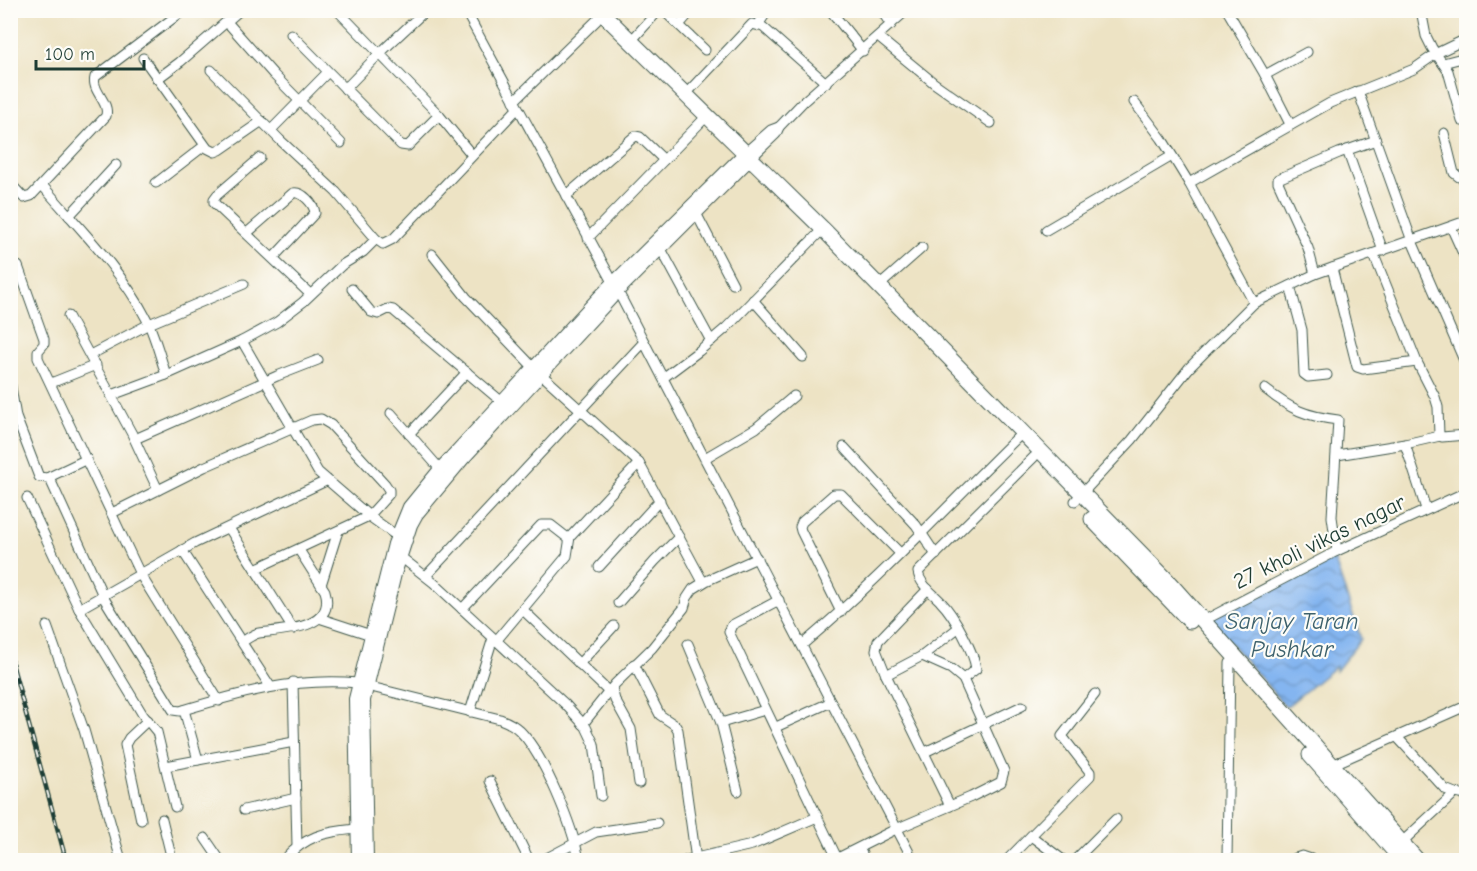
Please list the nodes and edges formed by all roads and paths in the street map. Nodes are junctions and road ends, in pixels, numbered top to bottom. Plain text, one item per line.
1 (184, 10) edge
2 (240, 10) edge
3 (337, 10) edge
4 (426, 10) edge
5 (465, 10) edge
6 (661, 10) edge
7 (692, 10) edge
8 (768, 10) edge
9 (830, 10) edge
10 (881, 10) edge
11 (907, 10) edge
12 (1421, 10) edge
13 (1228, 11) edge
14 (595, 14) edge
15 (227, 22) junction
16 (679, 25) junction
17 (758, 25) junction
18 (891, 25) junction
19 (291, 34) dead end
20 (878, 38) junction
21 (1467, 39) edge
22 (625, 40) junction
23 (705, 50) dead end
24 (863, 51) junction
25 (1308, 52) dead end
26 (380, 53) junction
27 (1436, 54) junction
28 (1467, 57) edge
29 (143, 58) dead end
30 (1443, 63) junction
31 (211, 70) dead end
32 (328, 72) junction
33 (1265, 75) junction
34 (157, 79) junction
35 (826, 83) junction
36 (345, 89) junction
37 (1358, 91) junction
38 (686, 94) junction
39 (300, 101) junction
40 (1134, 102) dead end
41 (516, 104) junction
42 (439, 115) junction
43 (262, 121) junction
44 (702, 121) junction
45 (1462, 121) dead end
46 (991, 123) dead end
47 (1290, 124) junction
48 (271, 130) junction
49 (1444, 133) dead end
50 (1376, 141) junction
51 (341, 143) dead end
52 (204, 146) junction
53 (1347, 150) junction
54 (472, 155) junction
55 (1172, 156) junction
56 (260, 158) dead end
57 (745, 158) junction
58 (664, 160) junction
59 (116, 165) dead end
60 (1467, 177) edge
61 (10, 183) edge
62 (156, 183) dead end
63 (1189, 183) junction
64 (42, 184) junction
65 (566, 196) junction
66 (696, 213) junction
67 (69, 216) junction
68 (1467, 221) edge
69 (1451, 227) junction
70 (1046, 230) dead end
71 (247, 233) junction
72 (818, 234) junction
73 (588, 238) junction
74 (376, 239) junction
75 (1412, 241) junction
76 (922, 248) dead end
77 (661, 249) junction
78 (1378, 253) junction
79 (432, 254) dead end
80 (274, 257) junction
81 (1467, 260) edge
82 (18, 266) dead end
83 (1332, 268) junction
84 (1315, 274) junction
85 (244, 284) dead end
86 (733, 284) dead end
87 (879, 286) junction
88 (1290, 286) junction
89 (615, 287) junction
90 (352, 290) dead end
91 (310, 294) junction
92 (753, 300) junction
93 (1254, 303) junction
94 (68, 316) dead end
95 (149, 324) junction
96 (920, 333) junction
97 (242, 341) junction
98 (711, 341) junction
99 (644, 342) junction
100 (90, 355) junction
101 (802, 357) dead end
102 (318, 360) dead end
103 (1418, 362) junction
104 (96, 365) junction
105 (1467, 365) edge
106 (537, 371) junction
107 (467, 372) junction
108 (166, 375) junction
109 (1327, 375) dead end
110 (663, 378) junction
111 (10, 381) edge
112 (264, 382) junction
113 (51, 383) junction
114 (1265, 389) dead end
115 (112, 395) junction
116 (794, 396) dead end
117 (502, 402) junction
118 (580, 411) junction
119 (391, 413) dead end
120 (292, 429) junction
121 (410, 434) junction
122 (1467, 435) edge
123 (1440, 436) junction
124 (1017, 438) junction
125 (135, 440) junction
126 (1405, 444) junction
127 (844, 447) dead end
128 (1337, 455) junction
129 (1034, 457) junction
130 (705, 458) junction
131 (87, 459) junction
132 (639, 463) junction
133 (440, 469) junction
134 (49, 477) junction
135 (326, 481) junction
136 (158, 489) junction
137 (1467, 492) edge
138 (1078, 497) junction
139 (27, 498) dead end
140 (660, 500) junction
141 (1426, 509) junction
142 (112, 513) junction
143 (369, 516) junction
144 (229, 528) junction
145 (338, 531) junction
146 (921, 532) junction
147 (679, 537) junction
148 (401, 539) junction
149 (569, 539) junction
150 (182, 550) junction
151 (300, 550) junction
152 (1336, 551) junction
153 (900, 553) junction
154 (396, 554) junction
155 (936, 555) junction
156 (757, 558) junction
157 (598, 567) dead end
158 (255, 568) junction
159 (140, 574) junction
160 (426, 576) junction
161 (703, 582) junction
162 (321, 585) junction
163 (928, 589) junction
164 (103, 596) junction
165 (779, 600) junction
166 (618, 603) dead end
167 (79, 609) junction
168 (462, 609) junction
169 (523, 610) junction
170 (841, 612) junction
171 (319, 618) junction
172 (1203, 621) junction
173 (47, 626) dead end
174 (614, 626) dead end
175 (958, 628) junction
176 (293, 629) junction
177 (371, 635) junction
178 (495, 640) junction
179 (242, 642) junction
180 (688, 644) dead end
181 (802, 645) junction
182 (922, 656) junction
183 (1230, 663) junction
184 (579, 664) junction
185 (634, 664) junction
186 (886, 675) junction
187 (963, 679) junction
188 (293, 682) junction
189 (362, 684) junction
190 (270, 686) junction
191 (610, 690) junction
192 (1095, 694) dead end
193 (219, 700) junction
194 (831, 702) junction
195 (1022, 706) dead end
196 (1467, 706) edge
197 (184, 710) junction
198 (765, 710) junction
199 (470, 712) junction
200 (148, 720) junction
201 (721, 723) junction
202 (583, 724) junction
203 (983, 724) junction
204 (776, 727) junction
205 (1397, 737) junction
206 (294, 742) junction
207 (925, 752) junction
208 (198, 760) junction
209 (1332, 765) junction
210 (166, 766) junction
211 (490, 781) dead end
212 (639, 783) dead end
213 (738, 791) dead end
214 (1455, 794) junction
215 (1467, 795) edge
216 (601, 796) dead end
217 (296, 798) junction
218 (950, 806) junction
219 (176, 807) dead end
220 (244, 810) dead end
221 (817, 817) junction
222 (162, 819) dead end
223 (1116, 819) dead end
224 (141, 820) dead end
225 (657, 823) dead end
226 (356, 829) junction
227 (896, 829) junction
228 (1031, 836) junction
229 (205, 838) dead end
230 (576, 844) junction
231 (297, 846) junction
232 (859, 848) junction
233 (1398, 855) edge
234 (836, 859) edge
235 (693, 860) edge
236 (121, 861) edge
237 (172, 861) edge
238 (220, 861) edge
239 (284, 861) edge
240 (358, 861) edge
241 (367, 861) edge
242 (529, 861) edge
243 (543, 861) edge
244 (579, 861) edge
245 (865, 861) edge
246 (913, 861) edge
247 (1007, 861) edge
248 (1063, 861) edge
249 (1075, 861) edge
250 (1227, 861) edge
251 (1290, 861) edge
252 (1314, 861) edge
253 (1417, 861) edge

1 - 64 street
2 - 15 street
3 - 26 street
4 - 26 street
5 - 41 street
6 - 16 street
6 - 22 street
7 - 16 street
8 - 17 street
9 - 24 street
10 - 18 street
11 - 18 street
12 - 27 street
13 - 33 street
14 - 22 highway
14 - 41 street
15 - 34 street
15 - 39 street
16 - 23 street
17 - 35 street
17 - 38 street
18 - 20 street
19 - 32 street
20 - 24 street
20 - 46 street
21 - 27 street
22 - 38 highway
22 - 44 highway
24 - 35 street
25 - 33 street
26 - 36 street
26 - 42 street
27 - 30 street
27 - 37 street
28 - 30 street
29 - 34 street
30 - 45 street
31 - 43 street
32 - 36 street
32 - 39 street
33 - 47 street
34 - 52 street
35 - 57 street
36 - 42 street
37 - 47 street
37 - 50 street
38 - 57 highway
39 - 48 street
39 - 51 street
40 - 55 street
41 - 54 street
41 - 65 street
42 - 54 street
43 - 48 street
43 - 52 street
44 - 57 highway
44 - 58 street
47 - 63 street
48 - 74 street
49 - 60 street
50 - 53 street
50 - 75 street
52 - 62 street
53 - 78 street
53 - 84 street
54 - 74 street
55 - 63 street
55 - 70 street
56 - 71 street
57 - 66 main road
57 - 72 highway
57 - 87 highway
57 - 89 main road
58 - 65 street
58 - 73 street
59 - 67 street
61 - 64 street
63 - 93 street
64 - 67 street
65 - 73 street
66 - 77 main road
66 - 86 street
67 - 95 street
68 - 69 street
69 - 75 street
69 - 81 street
71 - 80 street
71 - 80 street
72 - 92 street
72 - 96 highway
73 - 89 street
74 - 91 street
75 - 78 street
75 - 105 street
76 - 87 street
77 - 89 main road
77 - 98 street
78 - 83 street
78 - 103 street
79 - 106 street
80 - 91 street
82 - 113 street
83 - 84 street
83 - 103 street
84 - 88 street
85 - 95 street
87 - 96 highway
88 - 93 street
88 - 109 street
89 - 99 street
89 - 106 main road
90 - 107 street
91 - 97 street
92 - 98 street
92 - 101 street
93 - 138 street
94 - 100 street
95 - 100 street
95 - 108 street
96 - 124 highway
96 - 138 highway
97 - 108 street
97 - 112 street
98 - 110 street
99 - 110 street
99 - 118 street
100 - 104 street
102 - 112 street
103 - 123 street
104 - 113 street
104 - 115 street
106 - 117 main road
106 - 118 street
106 - 148 main road
107 - 117 street
107 - 121 street
108 - 115 street
110 - 130 street
111 - 134 street
112 - 120 street
112 - 125 street
113 - 131 street
114 - 128 street
115 - 125 street
116 - 130 street
117 - 133 main road
118 - 132 street
118 - 160 street
119 - 121 street
120 - 135 street
120 - 136 street
120 - 143 street
121 - 133 street
122 - 123 street
123 - 126 street
124 - 129 highway
124 - 146 street
125 - 136 street
126 - 128 street
126 - 141 street
127 - 146 street
128 - 152 street
129 - 138 highway
129 - 155 street
130 - 156 street
131 - 134 street
131 - 142 street
132 - 140 street
132 - 149 street
133 - 148 main road
134 - 164 street
135 - 143 street
135 - 144 street
136 - 142 street
137 - 141 street, 27 kholi vikas nagar
138 - 172 highway
138 - 183 highway
139 - 167 street
140 - 147 street
140 - 157 street
141 - 152 street, 27 kholi vikas nagar
142 - 159 street
143 - 145 street
143 - 148 street
144 - 150 street
144 - 158 street
145 - 151 street
145 - 162 street
146 - 153 street
146 - 155 street
147 - 161 street
147 - 166 street
148 - 154 main road
149 - 168 street
149 - 169 street
150 - 159 street
150 - 179 street
151 - 158 street
151 - 162 street
152 - 172 street, 27 kholi vikas nagar
153 - 170 street
153 - 170 street
154 - 160 street
154 - 177 main road
154 - 189 main road
155 - 163 street
156 - 161 street
156 - 165 street
158 - 176 street
159 - 164 street
159 - 193 street
160 - 168 street
161 - 185 street
162 - 171 street
163 - 175 street
163 - 186 street
164 - 167 street
164 - 197 street
165 - 181 street
165 - 198 street
167 - 200 street
168 - 178 street
169 - 178 street
169 - 184 street
170 - 181 street
171 - 176 street
171 - 177 street
172 - 209 highway
173 - 236 street
174 - 184 street
175 - 182 street
175 - 187 street
176 - 179 street
177 - 189 main road
178 - 199 street
178 - 202 street
179 - 190 street
180 - 201 street
181 - 194 street
182 - 186 street
182 - 187 street
183 - 233 highway
183 - 250 street
184 - 191 street
185 - 191 street
185 - 235 street
186 - 207 street
187 - 203 street
188 - 189 street
188 - 190 street
188 - 206 street
189 - 199 street
189 - 226 main road
189 - 241 main road
190 - 193 street
191 - 202 street
191 - 212 street
192 - 228 street
193 - 197 street
194 - 204 street
194 - 227 street
195 - 203 street
196 - 205 street
197 - 208 street
198 - 201 street
198 - 204 street
199 - 230 street
200 - 210 street
200 - 224 street
201 - 213 street
202 - 216 street
203 - 207 street
203 - 218 street
204 - 221 street
205 - 209 street
205 - 214 street
206 - 208 street
206 - 217 street
207 - 218 street
208 - 210 street
209 - 233 highway
210 - 219 street
211 - 242 street
214 - 215 street
214 - 233 street
217 - 220 street
217 - 231 street
218 - 227 street
221 - 234 street
221 - 235 street
222 - 237 street
223 - 249 street
225 - 230 street
226 - 231 street
226 - 240 main road
227 - 232 street
227 - 246 street
228 - 247 street
228 - 248 street
229 - 238 street
230 - 243 street
230 - 244 street
231 - 239 street
232 - 234 street
232 - 245 street
233 - 253 highway
251 - 252 street

